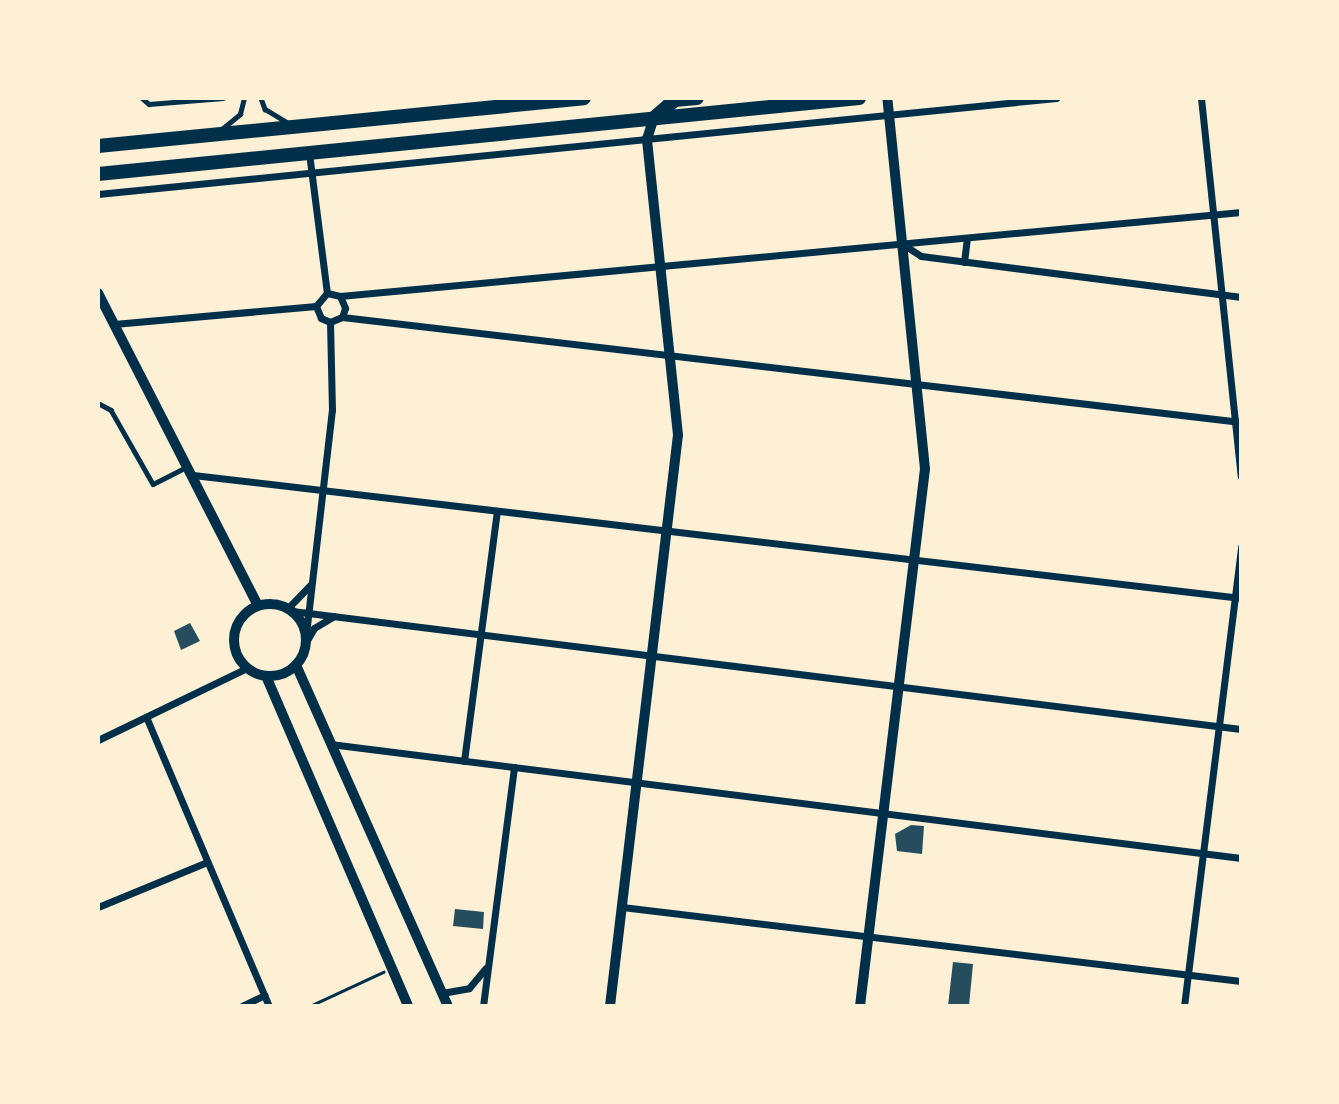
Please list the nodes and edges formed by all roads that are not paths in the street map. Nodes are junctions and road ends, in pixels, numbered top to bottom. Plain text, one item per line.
1 (142, 98) edge
2 (223, 98) edge
3 (244, 98) edge
4 (261, 98) edge
5 (584, 98) edge
6 (697, 98) edge
7 (859, 98) edge
8 (887, 98) edge
9 (1056, 98) edge
10 (1202, 98) edge
11 (889, 115) junction
12 (654, 118) junction
13 (305, 125) junction
14 (209, 135) junction
15 (648, 139) junction
16 (98, 146) edge
17 (309, 153) junction
18 (311, 172) junction
19 (98, 174) edge
20 (98, 194) edge
21 (1241, 212) edge
22 (1213, 214) junction
23 (967, 239) junction
24 (903, 244) junction
25 (964, 262) junction
26 (661, 267) junction
27 (98, 293) edge
28 (327, 293) junction
29 (1221, 294) junction
30 (340, 296) junction
31 (1241, 297) edge
32 (316, 306) junction
33 (342, 317) junction
34 (330, 322) junction
35 (114, 324) junction
36 (670, 354) junction
37 (915, 383) junction
38 (98, 403) edge
39 (1237, 422) edge
40 (191, 471) junction
41 (1241, 476) edge
42 (323, 491) junction
43 (497, 511) junction
44 (667, 531) junction
45 (1241, 547) edge
46 (915, 560) junction
47 (312, 581) junction
48 (1238, 598) edge
49 (258, 606) junction
50 (290, 609) junction
51 (308, 613) junction
52 (335, 616) junction
53 (481, 634) junction
54 (306, 638) junction
55 (652, 655) junction
56 (296, 665) junction
57 (247, 667) junction
58 (266, 676) junction
59 (899, 686) junction
60 (147, 719) junction
61 (1219, 726) junction
62 (1241, 729) edge
63 (98, 740) edge
64 (330, 744) junction
65 (464, 761) junction
66 (514, 767) junction
67 (637, 783) junction
68 (884, 814) junction
69 (1203, 854) junction
70 (1241, 858) edge
71 (207, 862) junction
72 (98, 907) edge
73 (622, 907) junction
74 (869, 936) junction
75 (488, 964) junction
76 (1188, 974) junction
77 (1241, 981) edge
78 (442, 993) junction
79 (265, 996) junction
80 (242, 1006) edge
81 (269, 1006) edge
82 (408, 1006) edge
83 (449, 1006) edge
84 (483, 1006) edge
85 (610, 1006) edge
86 (860, 1006) edge
87 (1184, 1006) edge

1 - 2 lane
3 - 14 lane
4 - 13 lane
5 - 13 highway
6 - 12 highway
7 - 12 highway
8 - 11 street
9 - 11 street
10 - 22 street
11 - 15 street
11 - 24 street
12 - 15 street
12 - 17 highway
13 - 14 highway
14 - 16 highway
15 - 18 street
15 - 26 street
17 - 18 street
17 - 19 highway
18 - 20 street
18 - 28 street
21 - 22 street
22 - 23 street
22 - 29 street
23 - 24 street
23 - 25 street
24 - 25 street
24 - 26 street
24 - 37 street
25 - 29 street
26 - 30 street
26 - 36 street
27 - 35 street
28 - 30 street
28 - 32 street
29 - 31 street
29 - 39 street
30 - 33 street
32 - 34 street
32 - 35 street
33 - 34 street
33 - 36 street
34 - 42 street
35 - 40 street
36 - 37 street
36 - 44 street
37 - 39 street
37 - 46 street
38 - 40 lane
39 - 41 street
40 - 42 street
40 - 49 street
42 - 43 street
42 - 47 street
43 - 44 street
43 - 53 street
44 - 46 street
44 - 55 street
45 - 48 street
46 - 48 street
46 - 59 street
47 - 50 street
47 - 51 street
48 - 61 street
49 - 50 street
49 - 57 street
50 - 51 street
50 - 54 street
51 - 52 street
51 - 54 street
52 - 53 street
52 - 54 street
53 - 55 street
53 - 65 street
54 - 56 street
55 - 59 street
55 - 67 street
56 - 58 street
56 - 64 street
57 - 58 street
57 - 60 street
58 - 82 street
59 - 61 street
59 - 68 street
60 - 63 street
60 - 71 street
61 - 62 street
61 - 69 street
64 - 65 street
64 - 78 street
65 - 66 street
66 - 67 street
66 - 75 street
67 - 68 street
67 - 73 street
68 - 69 street
68 - 74 street
69 - 70 street
69 - 76 street
71 - 72 street
71 - 79 street
73 - 74 street
73 - 85 street
74 - 76 street
74 - 86 street
75 - 78 street
75 - 84 street
76 - 77 street
76 - 87 street
78 - 83 street
79 - 80 street
79 - 81 street

